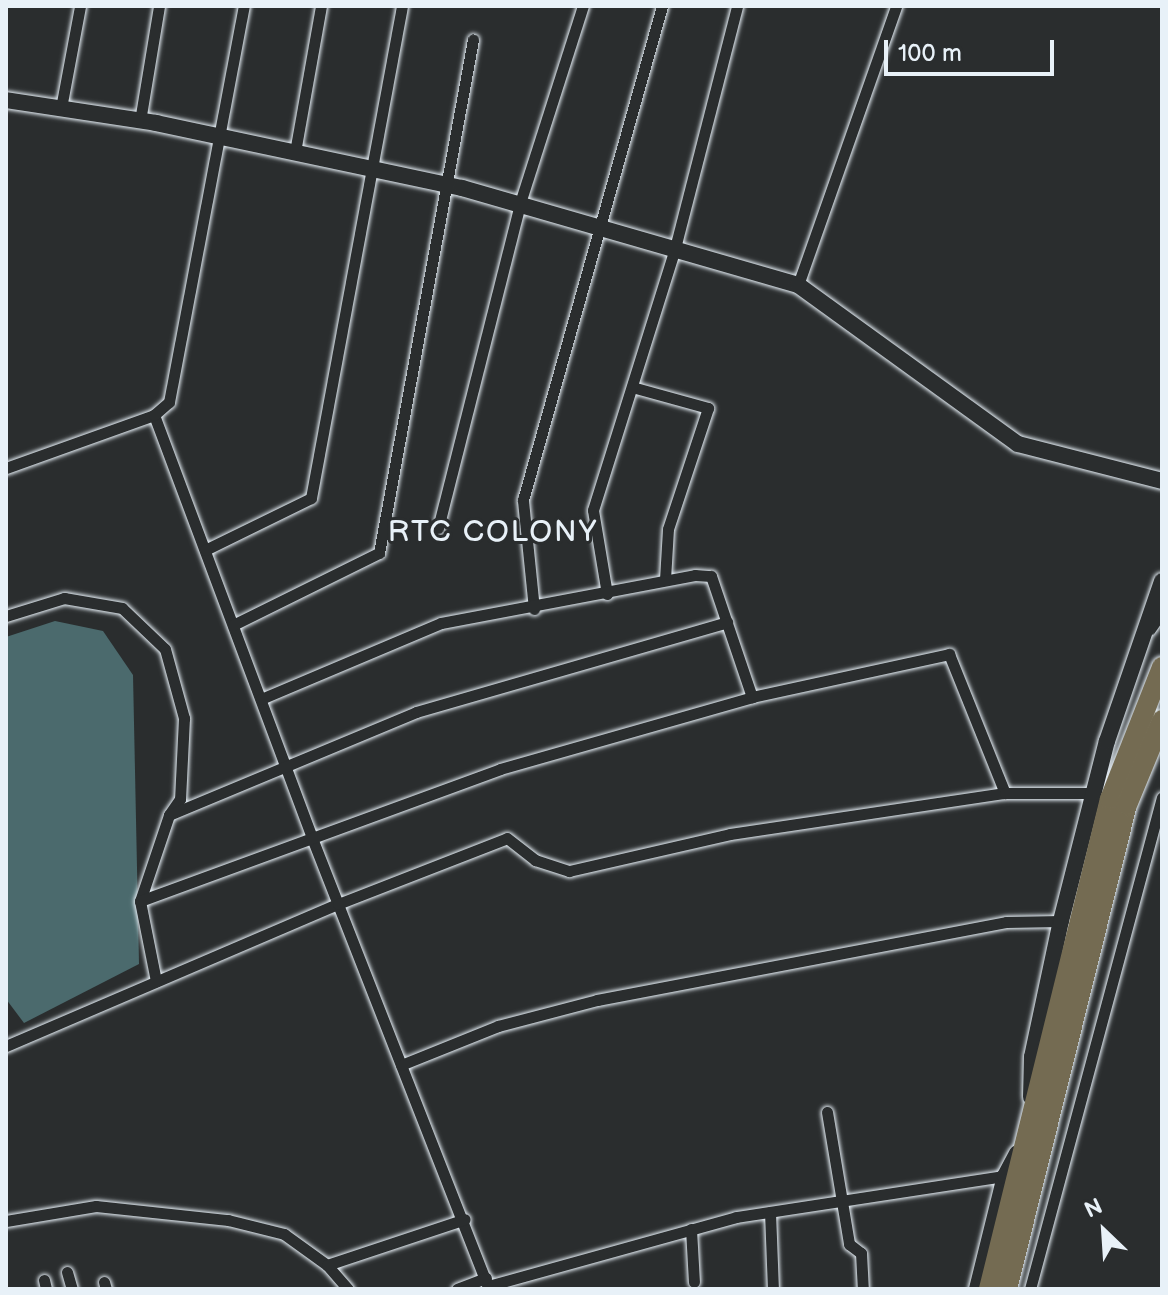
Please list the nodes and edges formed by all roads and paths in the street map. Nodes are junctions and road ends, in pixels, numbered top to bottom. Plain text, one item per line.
1 (80, 6) edge
2 (159, 6) edge
3 (244, 6) edge
4 (321, 6) edge
5 (402, 6) edge
6 (583, 6) edge
7 (662, 6) edge
8 (737, 6) edge
9 (896, 6) edge
10 (473, 40) dead end
11 (6, 100) edge
12 (61, 108) junction
13 (140, 121) junction
14 (222, 137) junction
15 (295, 152) junction
16 (374, 169) junction
17 (449, 185) junction
18 (520, 203) junction
19 (599, 224) junction
20 (675, 248) junction
21 (798, 285) junction
22 (632, 387) junction
23 (154, 415) junction
24 (6, 468) edge
25 (1162, 481) edge
26 (438, 528) dead end
27 (205, 550) junction
28 (665, 580) junction
29 (1162, 581) edge
30 (607, 594) junction
31 (534, 609) junction
32 (1162, 612) edge
33 (6, 616) edge
34 (727, 622) junction
35 (233, 625) junction
36 (1141, 643) junction
37 (1162, 667) edge
38 (752, 697) junction
39 (261, 699) junction
40 (1162, 720) edge
41 (285, 764) junction
42 (1005, 793) junction
43 (1095, 793) junction
44 (1162, 797) edge
45 (169, 815) junction
46 (312, 838) junction
47 (140, 901) junction
48 (338, 904) junction
49 (1061, 921) junction
50 (156, 981) junction
51 (6, 1046) edge
52 (401, 1065) junction
53 (827, 1112) dead end
54 (1029, 1127) junction
55 (1005, 1176) junction
56 (842, 1201) junction
57 (770, 1212) junction
58 (465, 1219) junction
59 (6, 1221) edge
60 (691, 1229) junction
61 (327, 1265) junction
62 (67, 1272) dead end
63 (694, 1282) dead end
64 (488, 1284) edge
65 (72, 1289) edge
66 (348, 1289) edge
67 (457, 1289) edge
68 (773, 1289) edge
69 (863, 1289) edge
70 (977, 1289) edge
71 (989, 1289) edge
72 (1007, 1289) edge
73 (1030, 1289) edge

1 - 12 street
2 - 13 street
3 - 14 street
4 - 15 street
5 - 16 street
6 - 18 street
7 - 19 street
8 - 20 street
9 - 21 street
10 - 17 street
11 - 12 street
12 - 13 street
13 - 14 street
14 - 15 street
14 - 23 street
15 - 16 street
16 - 17 street
16 - 27 street
17 - 18 street
17 - 35 street
18 - 19 street
18 - 26 street
19 - 20 street
19 - 31 street
20 - 21 street
20 - 22 street
21 - 25 street
22 - 28 street
22 - 30 street
23 - 24 street
23 - 27 street
27 - 35 street
28 - 30 street
28 - 34 street
29 - 36 street
30 - 31 street
31 - 39 street
32 - 36 street
33 - 45 street
34 - 38 street
34 - 41 street
35 - 39 street
36 - 43 street
37 - 54 highway
38 - 42 street
38 - 46 street
39 - 41 street
40 - 72 highway
41 - 45 street
41 - 46 street
42 - 43 street
42 - 48 street
43 - 49 street
44 - 73 street
45 - 47 street
46 - 47 street
46 - 48 street
47 - 50 street
48 - 50 street
48 - 52 street
49 - 52 street
49 - 54 street
50 - 51 street
52 - 58 street
53 - 56 street
54 - 55 street
54 - 71 highway
55 - 56 street
55 - 70 street
56 - 57 street
56 - 69 street
57 - 60 street
57 - 68 street
58 - 61 street
58 - 64 street
59 - 61 street
60 - 63 street
60 - 64 street
61 - 66 street
62 - 65 street
64 - 67 street

